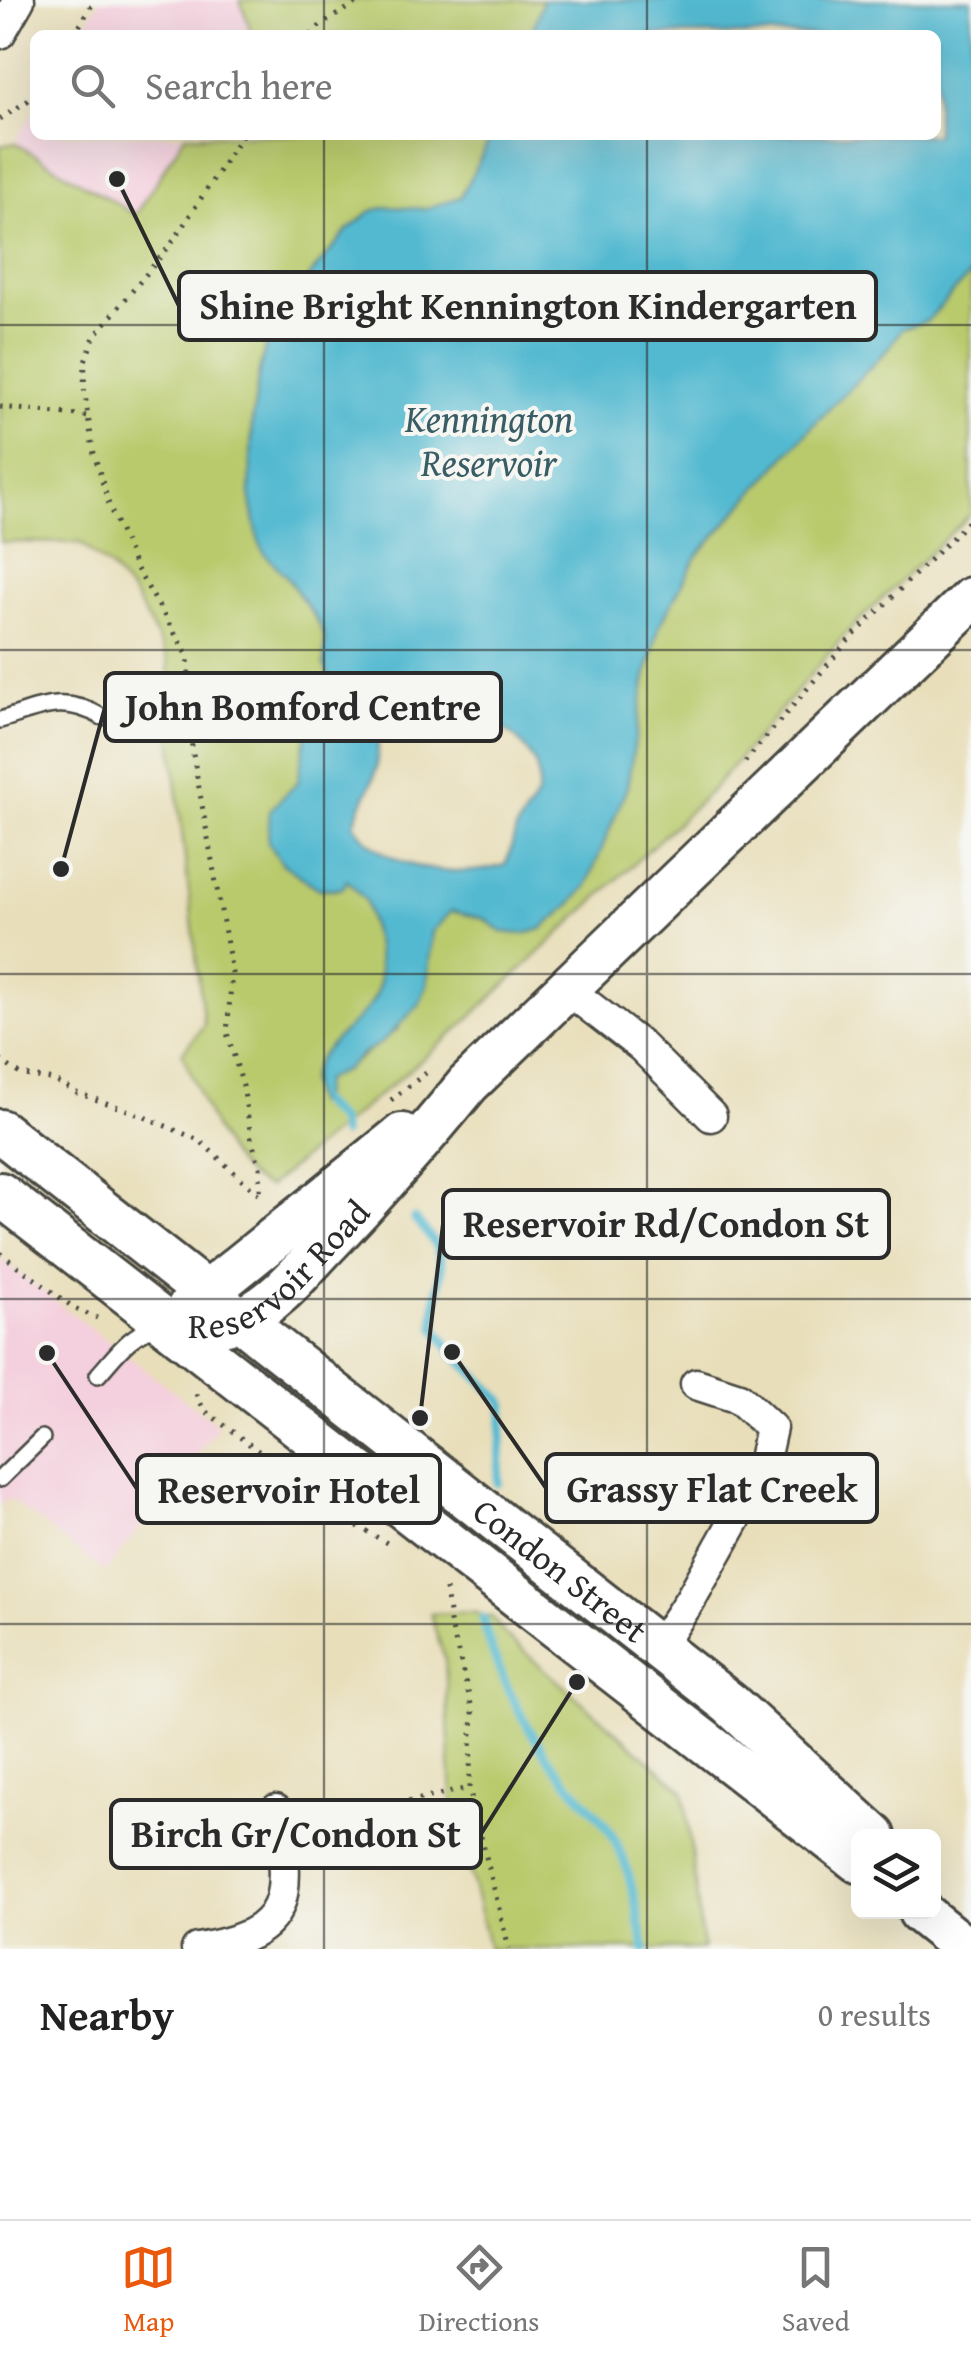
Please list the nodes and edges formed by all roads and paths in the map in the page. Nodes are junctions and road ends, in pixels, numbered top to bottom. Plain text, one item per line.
1 (20, 0) edge
2 (95, 0) edge
3 (361, 0) edge
4 (77, 30) edge
5 (316, 30) edge
6 (0, 33) edge
7 (30, 99) edge
8 (0, 119) edge
9 (239, 140) edge
10 (0, 407) edge
11 (87, 416) junction
12 (971, 519) edge
13 (971, 600) edge
14 (102, 717) dead end
15 (0, 720) edge
16 (743, 764) dead end
17 (567, 989) junction
18 (0, 1060) edge
19 (453, 1074) junction
20 (392, 1100) dead end
21 (711, 1116) dead end
22 (0, 1131) edge
23 (0, 1194) edge
24 (207, 1291) junction
25 (241, 1319) junction
26 (169, 1324) junction
27 (98, 1376) dead end
28 (696, 1384) dead end
29 (42, 1438) dead end
30 (0, 1479) edge
31 (446, 1581) dead end
32 (659, 1647) junction
33 (469, 1788) junction
34 (276, 1810) joint
35 (866, 1829) edge
36 (851, 1856) edge
37 (941, 1908) edge
38 (929, 1919) edge
39 (971, 1940) edge
40 (198, 1949) edge
41 (510, 1949) edge
42 (966, 1949) edge

1 - 6 street
2 - 4 path
3 - 5 path
7 - 8 path
9 - 11 path
10 - 11 path
11 - 18 path
12 - 16 path
13 - 17 main road, Reservoir Road
14 - 15 lane
17 - 19 main road, Reservoir Road
17 - 21 street
19 - 20 path
19 - 24 main road, Reservoir Road
19 - 25 main road, Reservoir Road
22 - 24 main road, Condon Street
23 - 26 main road, Condon Street
24 - 25 main road, Condon Street
24 - 26 main road, Reservoir Road
25 - 26 main road, Reservoir Road
25 - 32 main road, Condon Street
26 - 27 lane
26 - 36 main road, Condon Street
28 - 32 street
29 - 30 lane
31 - 33 path
32 - 35 main road, Condon Street
33 - 34 path
33 - 41 path
34 - 40 street
37 - 39 main road
38 - 42 main road

